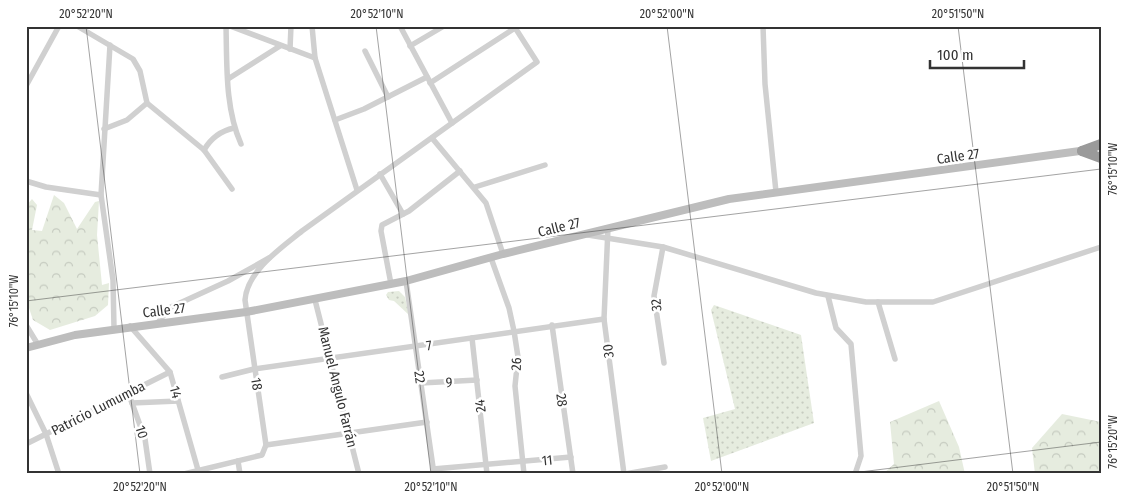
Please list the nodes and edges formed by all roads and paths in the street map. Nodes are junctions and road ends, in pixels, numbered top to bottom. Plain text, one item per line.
1 (59, 26) edge
2 (77, 26) edge
3 (226, 26) edge
4 (230, 26) edge
5 (292, 26) edge
6 (312, 26) edge
7 (400, 26) edge
8 (444, 26) edge
9 (763, 26) edge
10 (514, 27) edge
11 (110, 45) junction
12 (280, 46) junction
13 (410, 46) junction
14 (290, 49) junction
15 (365, 51) dead end
16 (314, 58) junction
17 (228, 80) junction
18 (429, 80) junction
19 (26, 86) edge
20 (388, 96) junction
21 (147, 103) junction
22 (335, 120) junction
23 (452, 123) junction
24 (234, 128) junction
25 (104, 129) junction
26 (432, 138) junction
27 (241, 144) dead end
28 (1101, 144) edge
29 (1101, 148) edge
30 (204, 150) junction
31 (1082, 151) junction
32 (1101, 158) edge
33 (545, 165) dead end
34 (460, 171) junction
35 (380, 174) junction
36 (26, 181) edge
37 (474, 187) junction
38 (232, 189) dead end
39 (357, 190) junction
40 (776, 192) junction
41 (101, 195) junction
42 (403, 214) junction
43 (608, 228) junction
44 (581, 235) junction
45 (609, 237) junction
46 (662, 247) junction
47 (1101, 247) edge
48 (503, 254) junction
49 (275, 255) junction
50 (491, 258) junction
51 (406, 281) junction
52 (391, 284) junction
53 (828, 296) junction
54 (315, 300) junction
55 (878, 302) junction
56 (246, 312) junction
57 (604, 319) junction
58 (156, 324) junction
59 (26, 325) edge
60 (130, 326) junction
61 (552, 326) junction
62 (114, 328) junction
63 (514, 331) junction
64 (472, 338) junction
65 (37, 343) junction
66 (416, 347) junction
67 (26, 348) edge
68 (895, 359) dead end
69 (330, 360) junction
70 (664, 363) dead end
71 (254, 369) junction
72 (170, 372) junction
73 (222, 377) dead end
74 (477, 380) junction
75 (421, 383) junction
76 (128, 392) junction
77 (26, 393) edge
78 (178, 401) junction
79 (132, 404) junction
80 (427, 422) junction
81 (350, 433) junction
82 (46, 434) junction
83 (26, 444) edge
84 (266, 445) junction
85 (571, 457) junction
86 (238, 461) junction
87 (523, 463) junction
88 (487, 465) junction
89 (665, 467) dead end
90 (198, 470) junction
91 (433, 471) edge
92 (857, 472) edge
93 (59, 474) edge
94 (150, 474) edge
95 (184, 474) edge
96 (240, 474) edge
97 (359, 474) edge
98 (487, 474) edge
99 (524, 474) edge
100 (573, 474) edge
101 (624, 474) edge

1 - 19 street
2 - 11 street
3 - 17 street
4 - 12 street
5 - 14 street
6 - 16 street
7 - 13 street
8 - 13 street
9 - 40 street
10 - 18 street
10 - 23 street
11 - 21 street
11 - 25 street
12 - 14 street
12 - 17 street
13 - 18 street
14 - 16 street
15 - 20 street
16 - 22 street
17 - 24 street
18 - 20 street
18 - 23 street
20 - 22 street
21 - 25 street
21 - 30 street
22 - 39 street
23 - 26 street
24 - 27 street
24 - 30 street
25 - 41 street
26 - 34 street
26 - 35 street
28 - 31 highway
29 - 31 main road, Calle 27
30 - 38 street
31 - 32 highway
31 - 40 main road, Calle 27
33 - 37 street
34 - 37 street
34 - 42 street
35 - 39 street
35 - 42 street
36 - 41 street
37 - 48 street
39 - 49 street
40 - 43 main road, Calle 27
41 - 62 street
42 - 52 street
43 - 44 main road, Calle 27
43 - 45 street, 30
44 - 45 street
44 - 48 main road, Calle 27
45 - 46 street
45 - 57 street, 30
46 - 53 street
46 - 70 street, 32
47 - 55 street
48 - 50 main road, Calle 27
49 - 56 street, 18
49 - 58 street
50 - 51 main road, Calle 27
50 - 63 street, 26
51 - 52 main road, Calle 27
51 - 66 street, 22
52 - 54 main road, Calle 27
53 - 55 street
53 - 92 street
54 - 56 main road, Calle 27
54 - 69 street, Manuel Angulo Farrán
55 - 68 street
56 - 58 main road, Calle 27
56 - 71 street, 18
57 - 61 street, 7
57 - 101 street, 30
58 - 60 main road, Calle 27
59 - 65 street
60 - 62 main road, Calle 27
60 - 72 street, 14
61 - 63 street, 7
61 - 85 street, 28
62 - 65 main road, Calle 27
63 - 64 street, 7
63 - 87 street, 26
64 - 66 street, 7
64 - 74 street, 24
65 - 67 main road, Calle 27
66 - 69 street, 7
66 - 75 street, 22
69 - 71 street, 7
69 - 81 street, Manuel Angulo Farrán
71 - 73 street, 7
71 - 84 street, 18
72 - 76 street, Patricio Lumumba
72 - 78 street, 14
74 - 75 street, 9
74 - 88 street, 24
75 - 80 street, 22
76 - 79 street, 10
76 - 82 street, Patricio Lumumba
77 - 82 street
78 - 79 street
78 - 90 street, 14
79 - 94 street, 10
80 - 81 street
80 - 91 street, 22
81 - 84 street
81 - 97 street, Manuel Angulo Farrán
82 - 83 street, Patricio Lumumba
82 - 93 street
84 - 86 street
85 - 87 street, 11
85 - 100 street, 28
86 - 90 street
86 - 96 street
87 - 88 street, 11
87 - 99 street, 26
88 - 91 street, 11
88 - 98 street, 24
89 - 101 street
90 - 95 street

